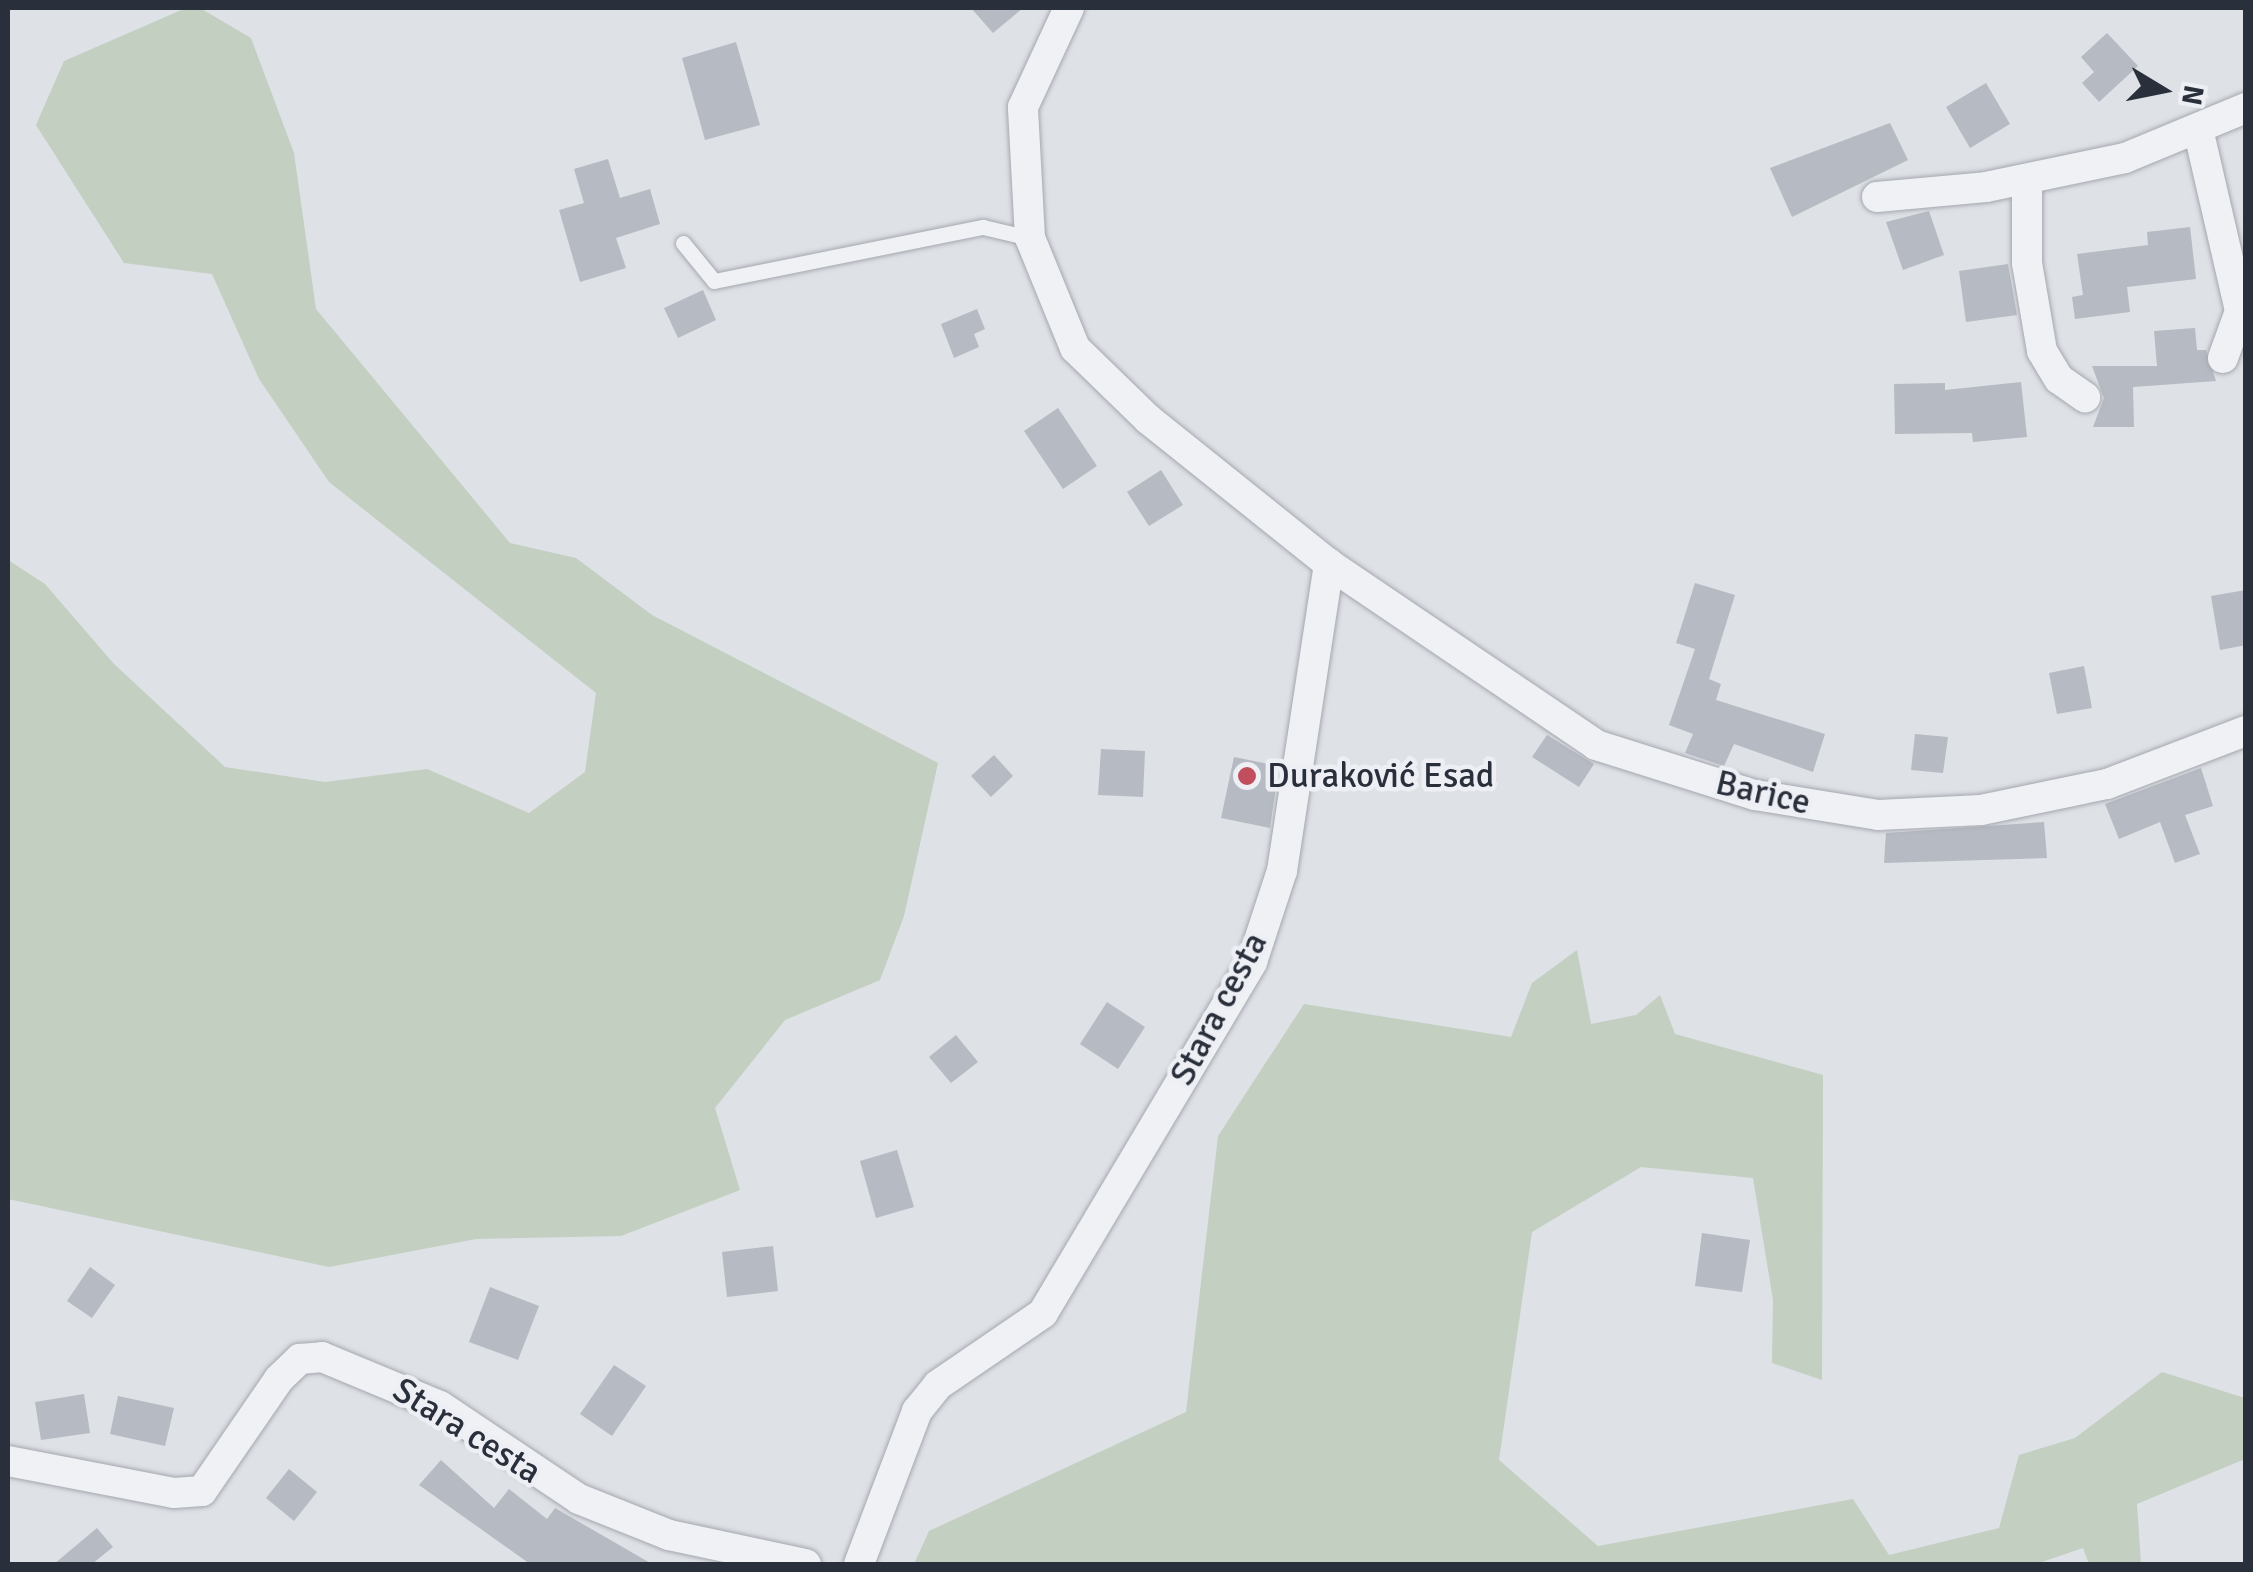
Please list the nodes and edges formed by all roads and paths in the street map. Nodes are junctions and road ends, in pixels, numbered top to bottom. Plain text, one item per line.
1 (1069, 8) edge
2 (2246, 108) edge
3 (2199, 132) junction
4 (2027, 181) junction
5 (1877, 197) dead end
6 (1030, 238) junction
7 (683, 243) dead end
8 (2223, 358) dead end
9 (2085, 397) dead end
10 (1329, 564) junction
11 (2246, 732) edge
12 (8, 1460) edge
13 (806, 1564) edge
14 (858, 1564) edge

1 - 6 street
2 - 3 street
3 - 4 street
3 - 8 street
4 - 5 street
4 - 9 street
6 - 7 lane
6 - 10 street
10 - 11 street, Barice
10 - 14 street, Stara cesta
12 - 13 street, Stara cesta

